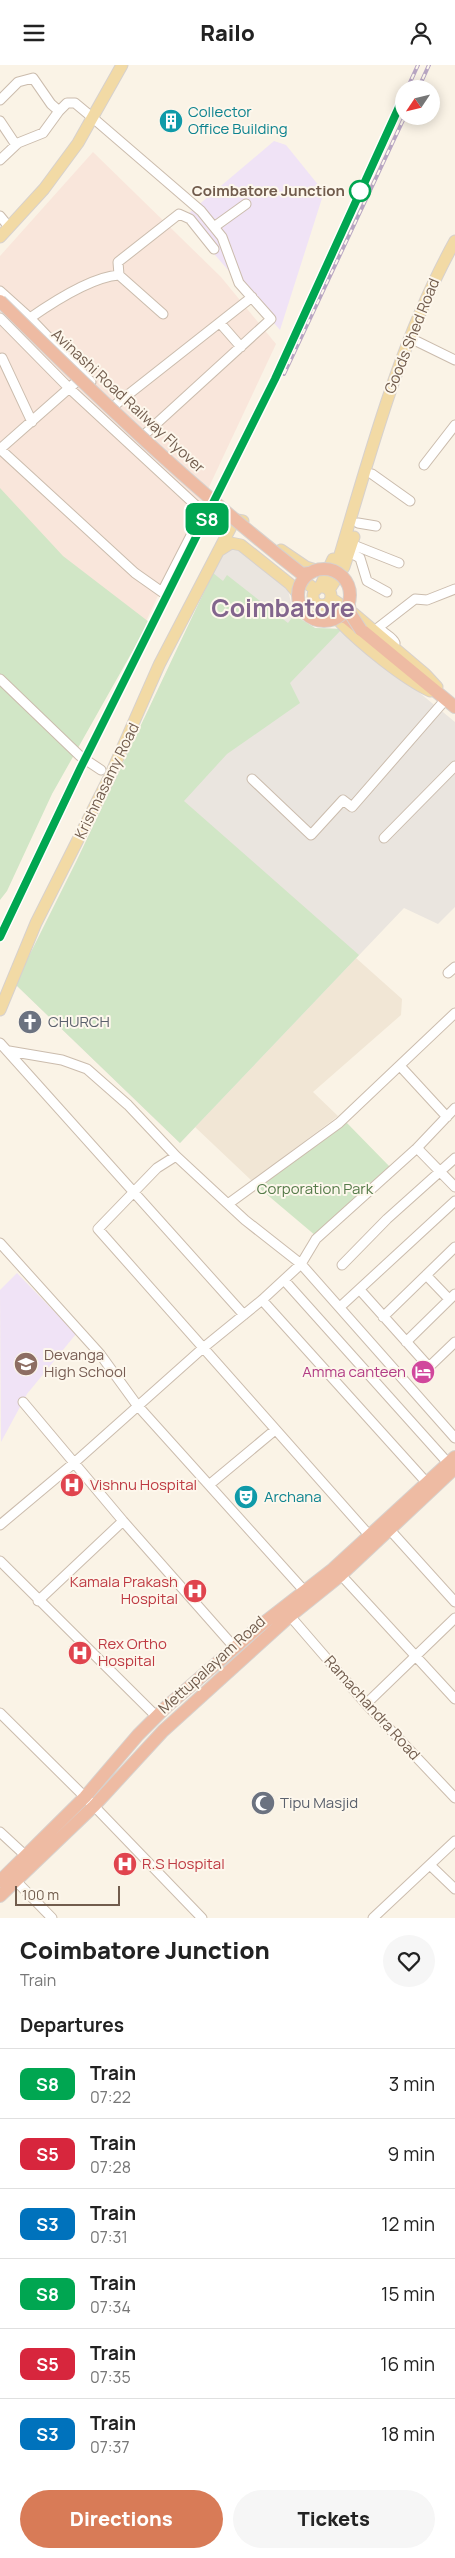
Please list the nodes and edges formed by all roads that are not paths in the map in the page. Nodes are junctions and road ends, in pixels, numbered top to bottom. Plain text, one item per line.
1 (122, 65) edge
2 (0, 100) edge
3 (59, 111) junction
4 (93, 117) junction
5 (0, 121) edge
6 (16, 145) junction
7 (0, 161) edge
8 (246, 204) dead end
9 (0, 216) edge
10 (9, 227) junction
11 (214, 227) junction
12 (0, 237) edge
13 (455, 241) edge
14 (214, 249) dead end
15 (118, 275) junction
16 (0, 291) edge
17 (252, 297) junction
18 (0, 301) edge
19 (0, 311) edge
20 (163, 314) dead end
21 (0, 318) edge
22 (30, 318) junction
23 (220, 323) junction
24 (410, 338) junction
25 (241, 347) junction
26 (0, 359) edge
27 (455, 360) edge
28 (77, 382) junction
29 (86, 391) dead end
30 (114, 405) junction
31 (32, 422) junction
32 (455, 425) edge
33 (377, 433) junction
34 (145, 434) junction
35 (0, 449) edge
36 (424, 465) dead end
37 (372, 474) junction
38 (410, 501) dead end
39 (196, 504) junction
40 (358, 523) junction
41 (376, 526) dead end
42 (350, 548) junction
43 (218, 554) junction
44 (399, 563) dead end
45 (335, 571) junction
46 (305, 581) junction
47 (455, 589) edge
48 (387, 592) dead end
49 (324, 594) junction
50 (349, 605) junction
51 (341, 616) junction
52 (362, 630) junction
53 (392, 646) junction
54 (0, 679) edge
55 (448, 701) edge
56 (455, 766) edge
57 (101, 770) dead end
58 (252, 779) dead end
59 (384, 838) dead end
60 (0, 1010) edge
61 (455, 1013) edge
62 (0, 1043) edge
63 (9, 1051) junction
64 (401, 1067) junction
65 (455, 1108) edge
66 (447, 1117) junction
67 (417, 1148) junction
68 (176, 1156) junction
69 (455, 1158) edge
70 (441, 1172) junction
71 (455, 1187) edge
72 (134, 1191) junction
73 (455, 1201) edge
74 (228, 1205) junction
75 (0, 1243) edge
76 (455, 1247) edge
77 (301, 1264) junction
78 (342, 1265) dead end
79 (426, 1275) junction
80 (284, 1280) junction
81 (360, 1290) junction
82 (452, 1296) edge
83 (262, 1300) junction
84 (340, 1307) junction
85 (244, 1315) junction
86 (383, 1317) junction
87 (406, 1342) junction
88 (455, 1342) edge
89 (204, 1348) junction
90 (23, 1401) dead end
91 (137, 1405) junction
92 (275, 1430) junction
93 (455, 1438) edge
94 (74, 1463) junction
95 (453, 1466) edge
96 (427, 1483) junction
97 (209, 1485) junction
98 (123, 1521) junction
99 (0, 1525) edge
100 (390, 1530) junction
101 (369, 1535) junction
102 (0, 1561) edge
103 (341, 1575) junction
104 (308, 1595) junction
105 (38, 1601) junction
106 (455, 1602) edge
107 (290, 1616) junction
108 (455, 1618) edge
109 (235, 1648) junction
110 (415, 1657) junction
111 (455, 1699) edge
112 (366, 1703) junction
113 (0, 1713) edge
114 (157, 1717) junction
115 (455, 1798) edge
116 (90, 1801) junction
117 (0, 1832) edge
118 (455, 1841) edge
119 (26, 1857) junction
120 (430, 1865) junction
121 (0, 1881) edge
122 (17, 1882) junction
123 (455, 1889) edge
124 (0, 1896) edge
125 (52, 1918) edge
126 (202, 1918) edge
127 (372, 1918) edge

1 - 4 main road
2 - 3 street
3 - 4 street
3 - 6 street
4 - 10 main road
4 - 11 street
5 - 6 street
6 - 7 street
8 - 11 street
9 - 10 street
10 - 12 main road
11 - 17 street
13 - 24 main road, Goods Shed Road
14 - 15 street
15 - 20 street
15 - 22 street
16 - 22 street
17 - 23 street
17 - 25 street
18 - 46 highway, Avinashi Road Railway Flyover, bridge
19 - 46 highway, Avinashi Road Railway Flyover
21 - 28 street
22 - 28 street
23 - 25 street
23 - 30 street
24 - 27 street
24 - 33 main road, Goods Shed Road
25 - 34 street
26 - 31 street
28 - 29 main road
28 - 30 street
28 - 31 street
28 - 39 street
30 - 34 street
31 - 35 street
32 - 36 street
33 - 37 main road
33 - 45 main road
33 - 49 main road
34 - 39 street
35 - 39 street
37 - 38 street
37 - 40 main road
40 - 41 street
40 - 42 main road
42 - 44 street
42 - 48 street
42 - 49 main road
43 - 46 main road
43 - 46 main road, Krishnasamy Road
43 - 60 main road, Krishnasamy Road
45 - 46 highway, bridge
45 - 50 highway, bridge
46 - 49 main road
46 - 51 highway, bridge
47 - 53 street
49 - 53 main road
49 - 55 main road
50 - 51 highway, bridge
50 - 52 highway, bridge
51 - 52 highway, bridge
52 - 55 highway
53 - 55 main road
54 - 57 street
55 - 58 street
56 - 59 street
61 - 64 street
62 - 63 street
63 - 68 street
63 - 72 street
64 - 66 street
64 - 74 street
65 - 66 street
66 - 67 street
67 - 70 street
67 - 77 street
68 - 72 street
68 - 74 street
69 - 70 street
70 - 71 street
70 - 78 street
72 - 85 street
72 - 89 street
73 - 81 street
74 - 77 street
75 - 91 street
76 - 79 street
77 - 80 street
77 - 84 street
79 - 82 street
79 - 86 street
80 - 83 street
80 - 95 street
81 - 84 street
81 - 86 street
82 - 87 street
83 - 85 street
83 - 96 street
84 - 93 street
85 - 89 street
86 - 87 street
87 - 88 street
89 - 91 street
89 - 92 street
90 - 94 street
91 - 94 street
91 - 97 street
92 - 97 street
92 - 101 street
94 - 98 street
94 - 99 street
95 - 96 highway, Mettupalayam Road
95 - 100 highway, Mettupalayam Road
96 - 101 highway, Mettupalayam Road
97 - 104 street
98 - 105 street
98 - 109 street
100 - 103 highway, Mettupalayam Road
100 - 106 street
101 - 104 highway, Mettupalayam Road
102 - 105 street
103 - 104 highway, Mettupalayam Road
103 - 110 street
104 - 107 highway, Mettupalayam Road
104 - 109 highway, Mettupalayam Road
105 - 114 street
107 - 112 street, Ramachandra Road
107 - 116 highway, Mettupalayam Road
108 - 110 street
109 - 114 highway, Mettupalayam Road
110 - 111 street
110 - 112 street
112 - 115 street, Ramachandra Road
113 - 116 street
114 - 116 highway, Mettupalayam Road
116 - 119 highway, Mettupalayam Road
116 - 122 highway, Mettupalayam Road
116 - 126 street
117 - 119 street
118 - 120 street
119 - 121 highway, Mettupalayam Road
120 - 123 street
120 - 127 street
122 - 124 highway, Mettupalayam Road
122 - 125 street

